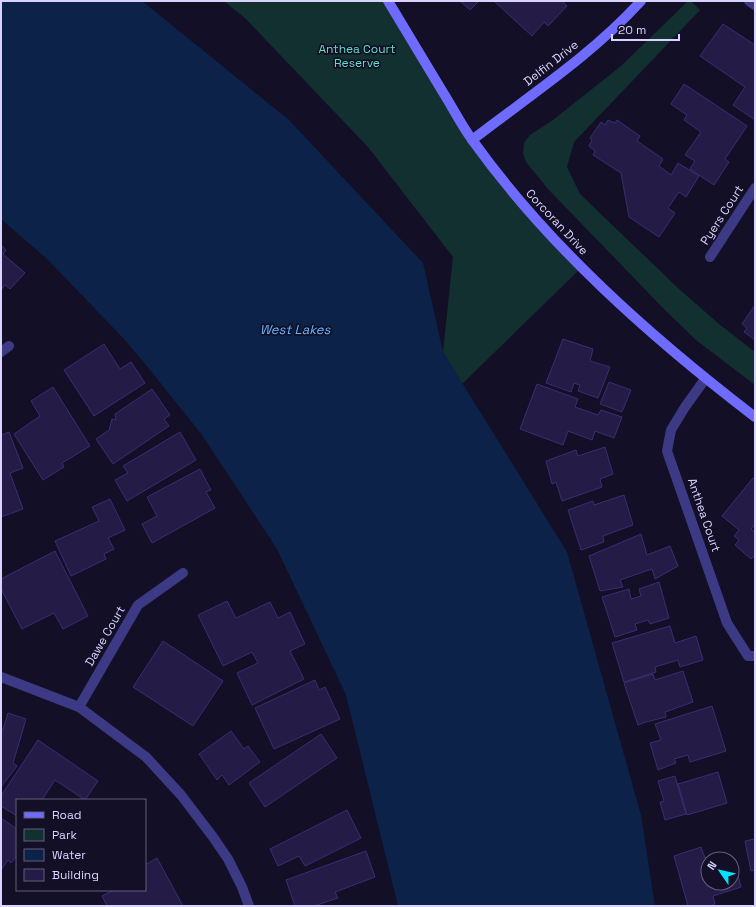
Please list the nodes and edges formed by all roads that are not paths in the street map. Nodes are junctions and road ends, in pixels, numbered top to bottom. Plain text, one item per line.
1 (388, 1) edge
2 (641, 1) edge
3 (749, 1) edge
4 (755, 5) edge
5 (472, 140) junction
6 (755, 188) edge
7 (710, 257) dead end
8 (705, 379) junction
9 (755, 417) edge
10 (183, 573) dead end
11 (755, 656) edge
12 (1, 677) edge
13 (79, 707) junction
14 (250, 906) edge

1 - 5 street, Corcoran Drive
2 - 5 street, Delfin Drive
3 - 4 street
5 - 8 street, Corcoran Drive
6 - 7 street, Pyers Court
8 - 9 street, Corcoran Drive
8 - 11 street, Anthea Court
10 - 13 street, Dawe Court
12 - 13 street
13 - 14 street

